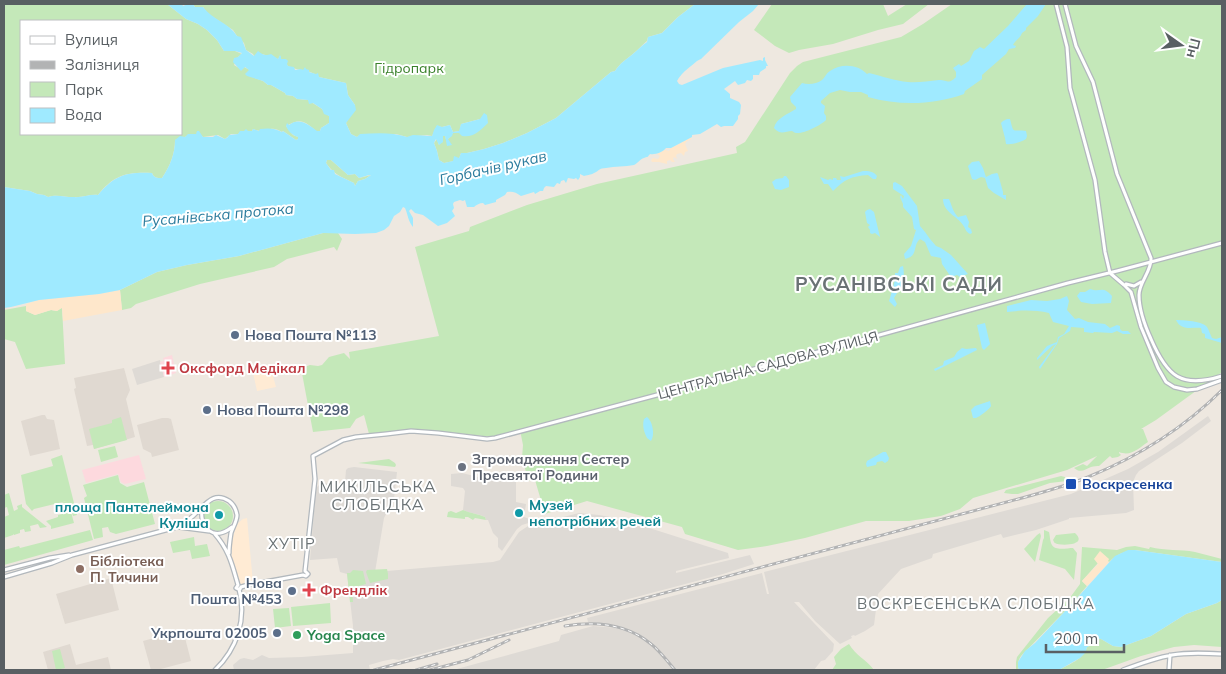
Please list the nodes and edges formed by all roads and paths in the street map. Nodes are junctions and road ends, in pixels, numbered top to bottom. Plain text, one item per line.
1 (1056, 4) edge
2 (1065, 4) edge
3 (1222, 243) edge
4 (1151, 262) junction
5 (1110, 273) junction
6 (1142, 281) junction
7 (1122, 284) junction
8 (1222, 376) edge
9 (1222, 380) edge
10 (202, 507) junction
11 (234, 525) junction
12 (177, 527) junction
13 (212, 532) junction
14 (72, 555) junction
15 (229, 556) junction
16 (4, 570) edge
17 (4, 577) edge
18 (239, 587) junction
19 (1222, 654) edge
20 (1170, 655) junction
21 (215, 670) edge
22 (1124, 670) edge
23 (1170, 670) edge

1 - 5 main road
2 - 4 main road
3 - 4 main road, ЦЕНТРАЛЬНА САДОВА ВУЛИЦЯ
4 - 5 main road, ЦЕНТРАЛЬНА САДОВА ВУЛИЦЯ
4 - 6 main road
5 - 7 main road
5 - 18 main road, ЦЕНТРАЛЬНА САДОВА ВУЛИЦЯ
6 - 7 main road
6 - 8 main road
7 - 9 main road
10 - 11 main road
10 - 12 main road
10 - 13 main road
11 - 13 main road
11 - 15 main road
12 - 13 main road
12 - 14 main road
13 - 15 main road
14 - 16 main road
14 - 17 main road
15 - 18 main road
18 - 21 main road
19 - 20 main road
20 - 22 main road
20 - 23 main road

